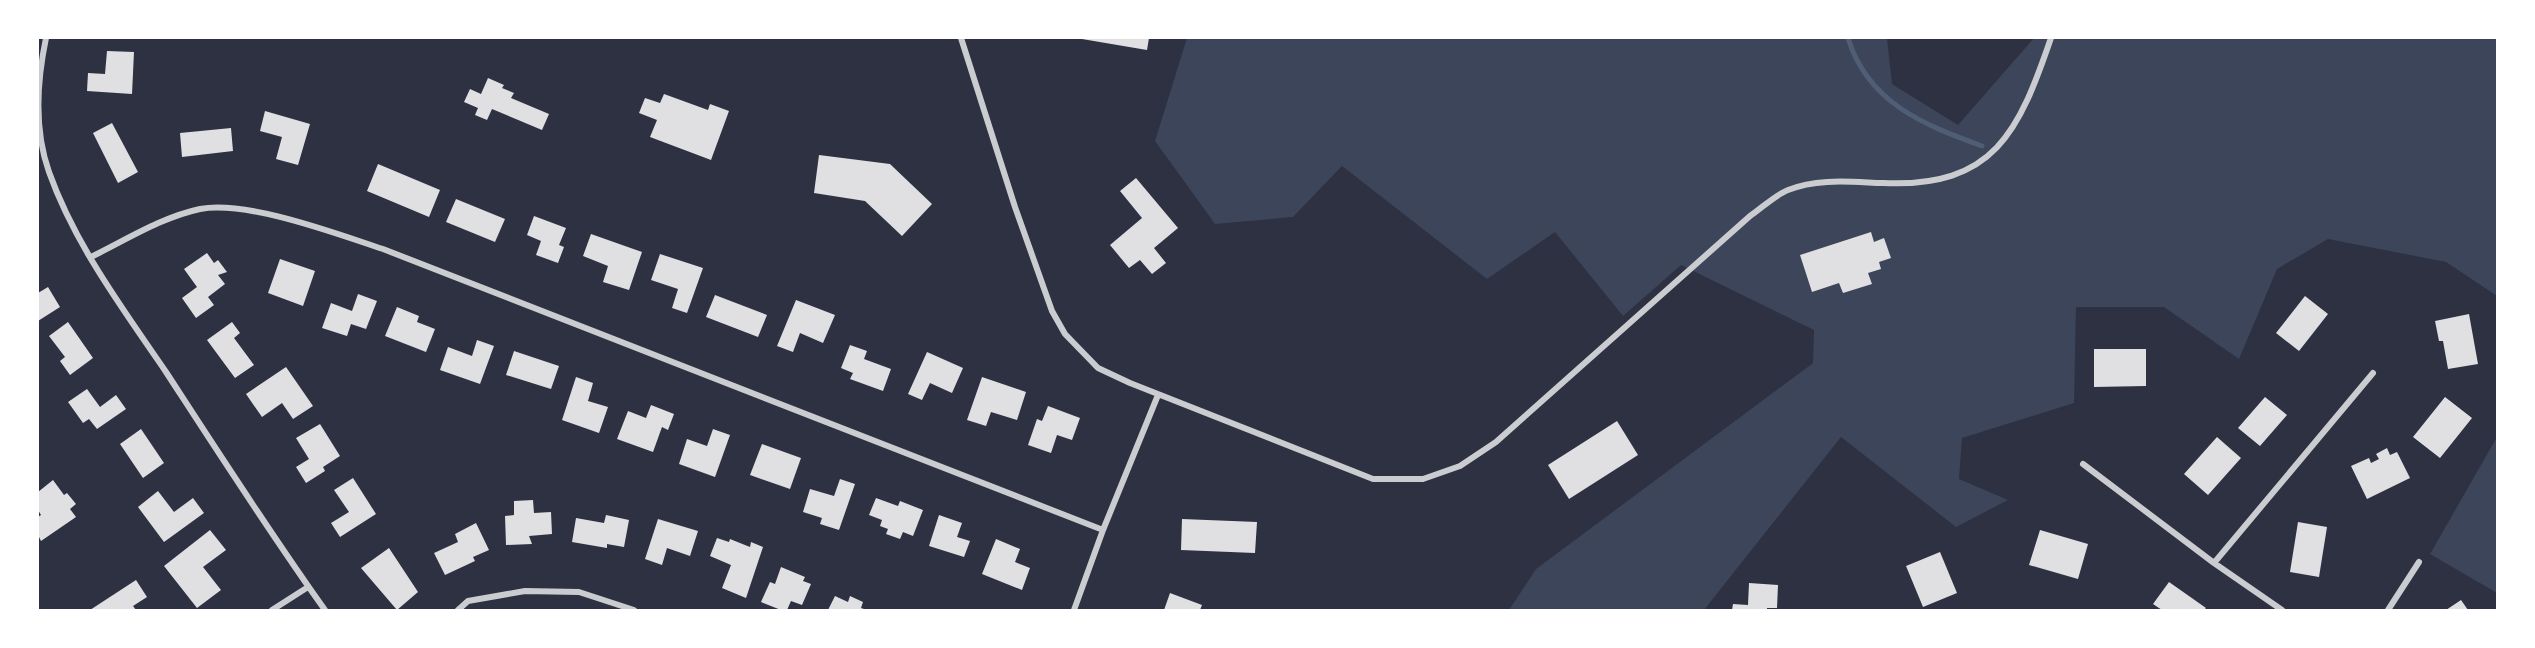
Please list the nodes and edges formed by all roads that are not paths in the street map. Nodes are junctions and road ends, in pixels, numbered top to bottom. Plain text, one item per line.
1 (46, 38) edge
2 (961, 38) edge
3 (2051, 38) edge
4 (91, 257) junction
5 (2373, 373) dead end
6 (1158, 395) junction
7 (2083, 464) dead end
8 (1103, 530) junction
9 (2419, 562) dead end
10 (2214, 563) junction
11 (308, 587) junction
12 (272, 610) edge
13 (325, 610) edge
14 (458, 610) edge
15 (634, 610) edge
16 (1074, 610) edge
17 (2282, 610) edge
18 (2388, 610) edge

1 - 4 street
2 - 6 street
3 - 6 street
4 - 8 street
4 - 11 street
5 - 10 street
6 - 8 street
7 - 10 street
8 - 16 street
9 - 18 street
10 - 17 street
11 - 12 street
11 - 13 street
14 - 15 street

